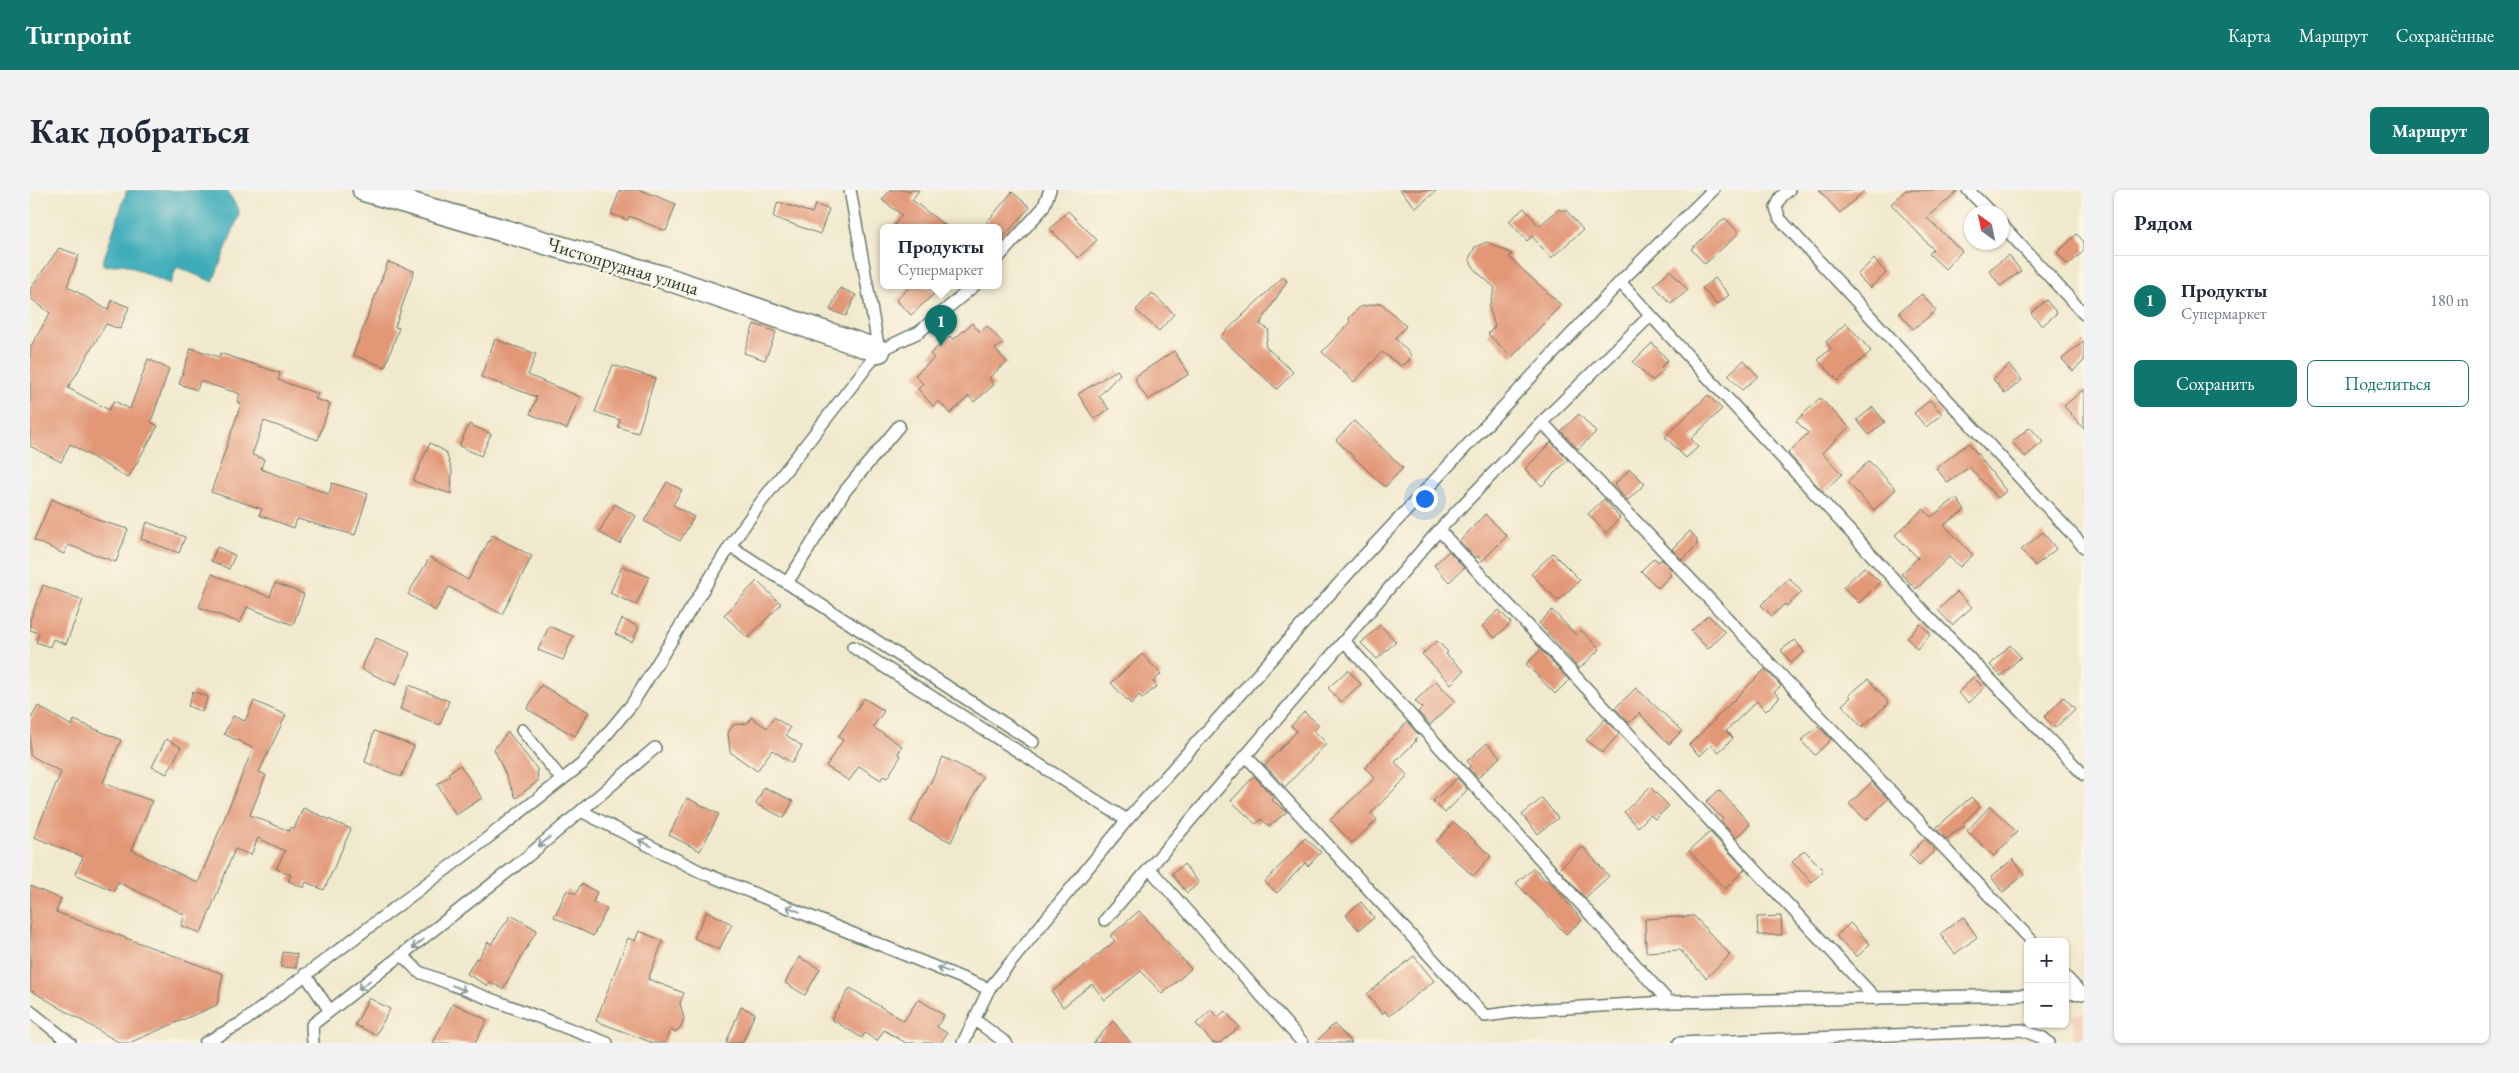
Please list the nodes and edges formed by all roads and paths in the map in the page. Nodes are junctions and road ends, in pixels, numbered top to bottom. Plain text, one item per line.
1 (364, 190) edge
2 (850, 190) edge
3 (1050, 190) edge
4 (1713, 190) edge
5 (1788, 190) edge
6 (1968, 190) edge
7 (1983, 205) edge
8 (2009, 233) edge
9 (1002, 254) edge
10 (1620, 282) junction
11 (970, 289) edge
12 (2084, 314) edge
13 (1650, 316) junction
14 (879, 351) junction
15 (1542, 422) junction
16 (899, 426) dead end
17 (1439, 530) junction
18 (730, 546) junction
19 (2084, 546) edge
20 (787, 583) junction
21 (1344, 641) junction
22 (853, 647) dead end
23 (522, 730) dead end
24 (1032, 742) dead end
25 (655, 748) dead end
26 (1246, 756) junction
27 (2084, 775) edge
28 (562, 780) junction
29 (581, 810) junction
30 (1127, 820) junction
31 (1150, 869) junction
32 (1105, 920) dead end
33 (2029, 938) edge
34 (403, 956) junction
35 (305, 974) junction
36 (2069, 980) edge
37 (989, 989) junction
38 (2069, 994) edge
39 (2083, 994) edge
40 (2024, 995) edge
41 (1876, 999) junction
42 (1669, 1002) junction
43 (30, 1011) edge
44 (330, 1011) junction
45 (975, 1020) junction
46 (70, 1043) edge
47 (205, 1043) edge
48 (313, 1043) edge
49 (607, 1043) edge
50 (963, 1043) edge
51 (1006, 1043) edge
52 (1303, 1043) edge
53 (1679, 1043) edge
54 (2049, 1043) edge

1 - 14 street, Чистопрудная улица
2 - 14 lane
3 - 9 lane
4 - 10 lane
5 - 19 lane
6 - 7 lane
8 - 12 lane
10 - 13 lane
10 - 30 lane
11 - 14 lane
13 - 15 lane
13 - 27 lane
14 - 18 lane
15 - 17 lane
15 - 33 lane
16 - 20 lane
17 - 21 lane
17 - 41 lane
18 - 20 lane
18 - 28 lane
20 - 24 lane
21 - 26 lane
21 - 42 lane
22 - 30 lane
23 - 28 lane
25 - 29 lane
26 - 31 lane
26 - 42 lane
28 - 35 lane
29 -> 34 lane
37 -> 29 lane
30 - 37 lane
31 - 32 lane
31 - 52 lane
34 -> 44 lane
34 -> 49 lane
35 - 44 lane
35 - 47 lane
36 - 39 lane
37 - 45 lane
38 - 39 lane
40 - 41 lane
41 - 42 lane
43 - 46 lane
44 - 48 lane
45 - 50 lane
45 - 51 lane
53 - 54 lane

